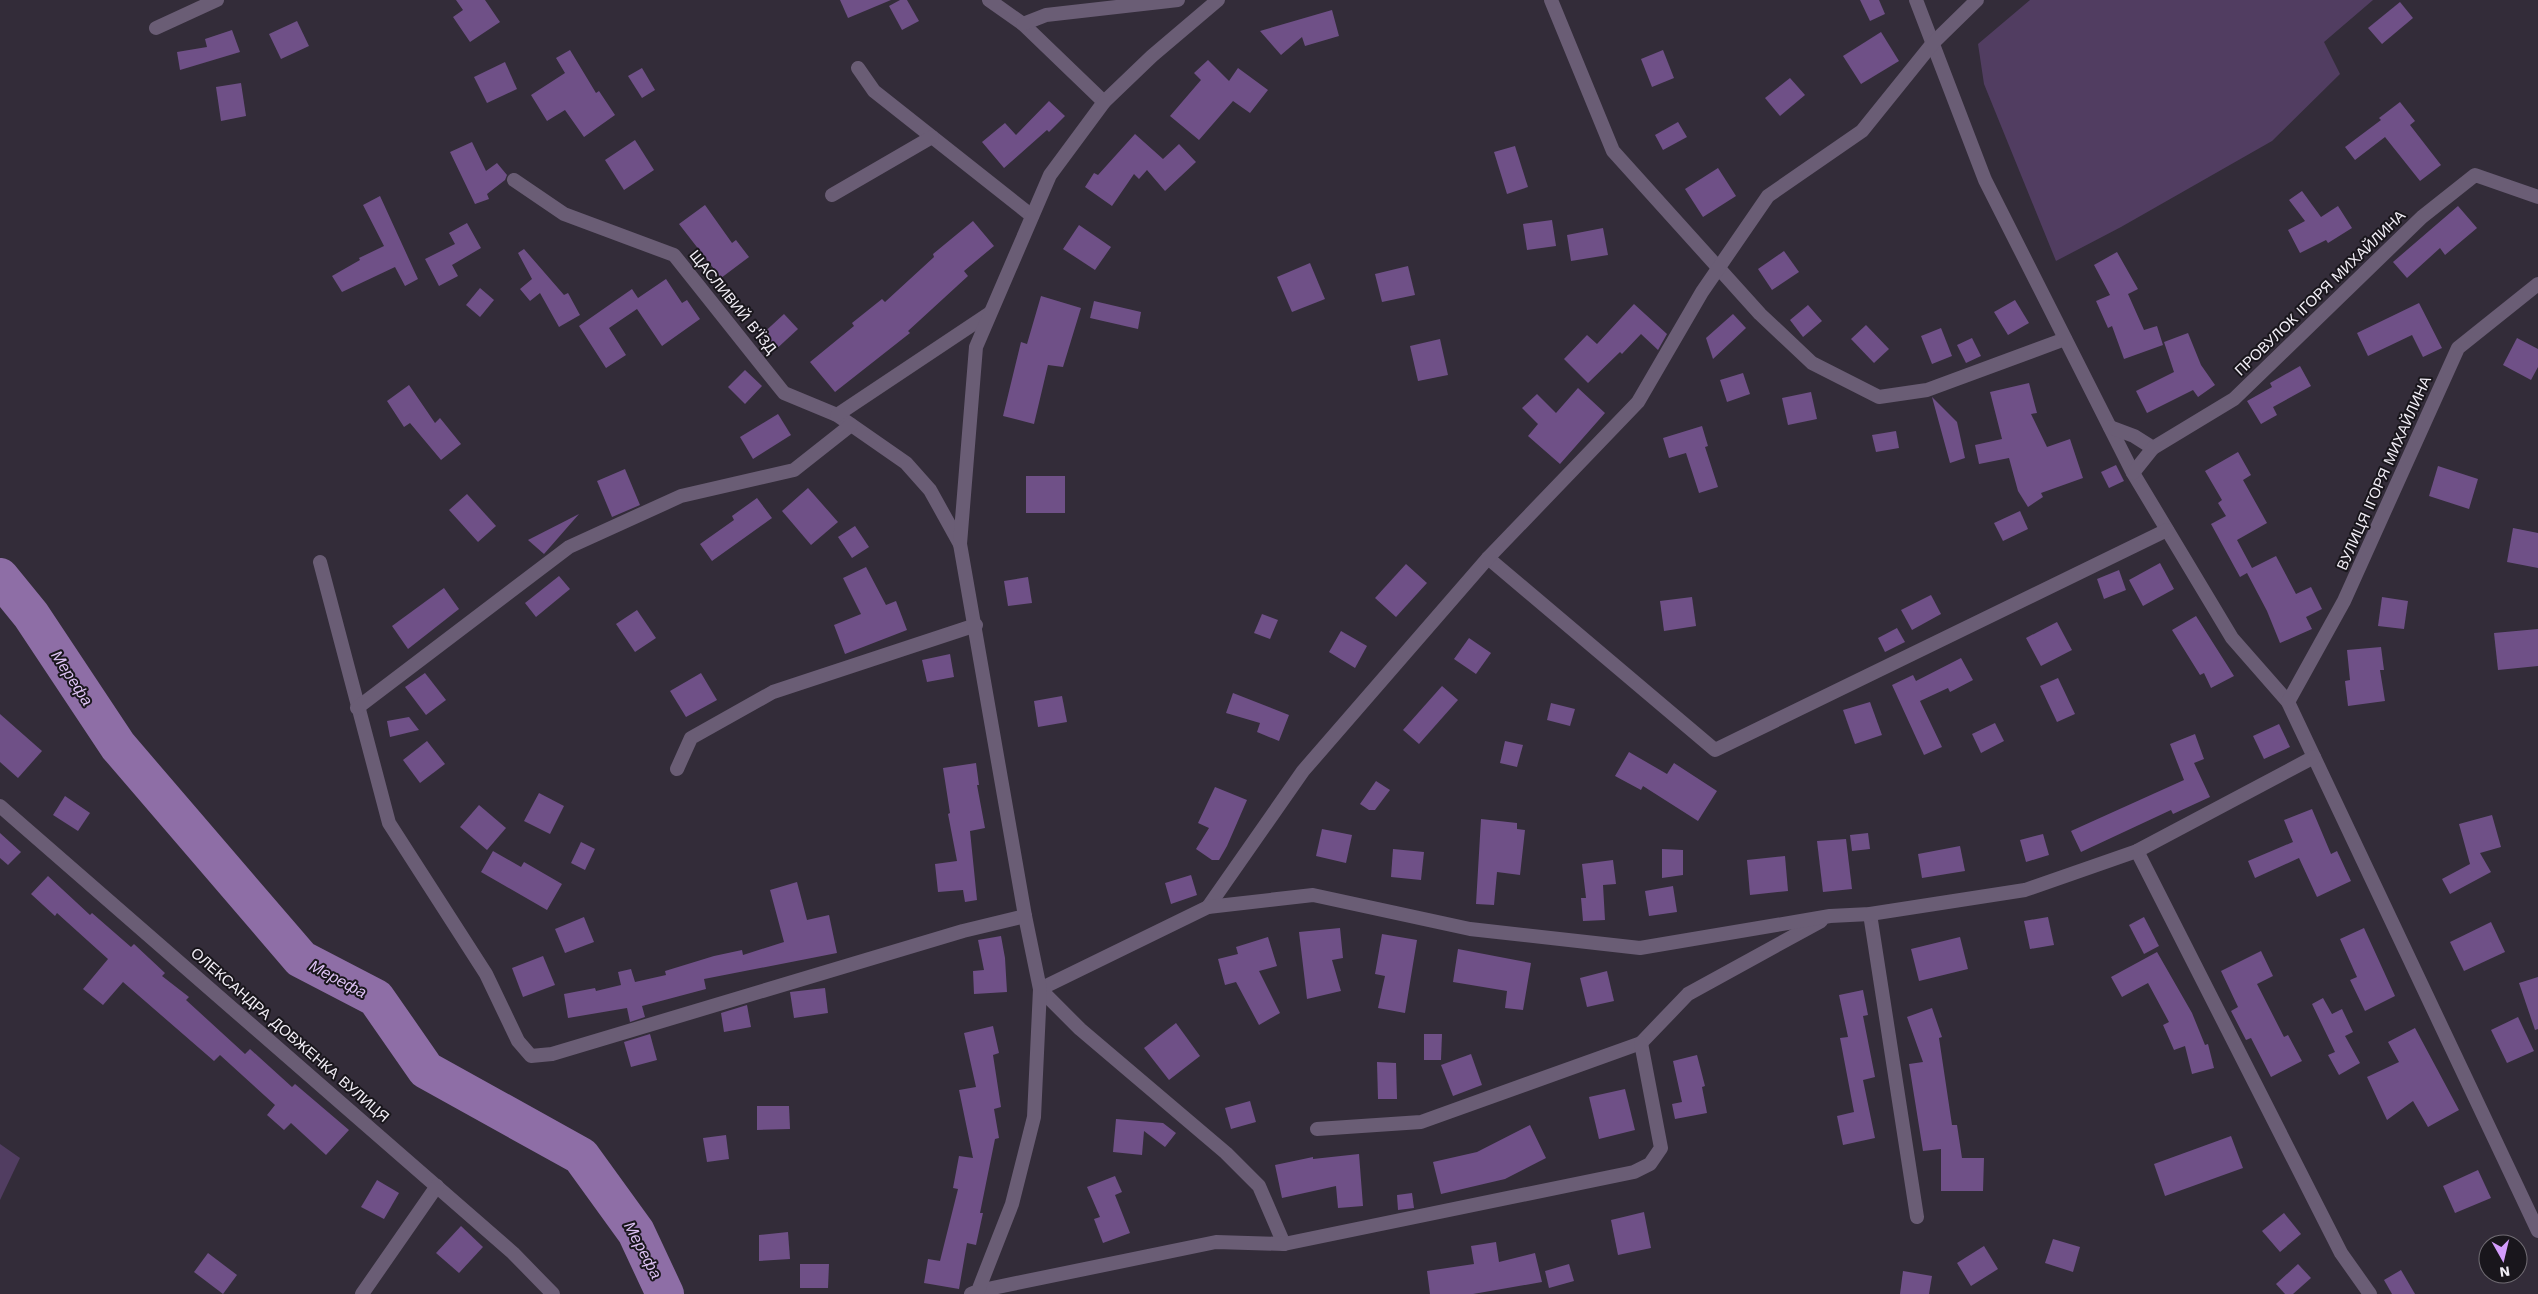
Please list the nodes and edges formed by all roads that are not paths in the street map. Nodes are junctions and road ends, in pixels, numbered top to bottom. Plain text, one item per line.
1 (217, 0) edge
2 (989, 0) edge
3 (1178, 0) edge
4 (1218, 0) edge
5 (1551, 0) edge
6 (1916, 0) edge
7 (1977, 0) edge
8 (1023, 24) junction
9 (156, 28) dead end
10 (1933, 43) junction
11 (858, 68) dead end
12 (1104, 102) junction
13 (932, 137) junction
14 (514, 180) dead end
15 (832, 195) dead end
16 (2538, 197) edge
17 (1032, 216) junction
18 (1718, 269) junction
19 (2538, 284) edge
20 (991, 312) junction
21 (2066, 339) junction
22 (837, 416) junction
23 (851, 425) junction
24 (2110, 427) junction
25 (2153, 448) junction
26 (2133, 473) junction
27 (2168, 530) junction
28 (960, 544) junction
29 (1488, 558) junction
30 (320, 562) dead end
31 (976, 625) junction
32 (2288, 702) junction
33 (357, 708) junction
34 (2314, 757) junction
35 (676, 769) dead end
36 (0, 806) edge
37 (2138, 851) junction
38 (1208, 907) junction
39 (1870, 914) junction
40 (1025, 916) junction
41 (1830, 916) junction
42 (1040, 989) junction
43 (1642, 1043) junction
44 (1317, 1129) dead end
45 (437, 1186) junction
46 (1916, 1217) dead end
47 (2538, 1231) edge
48 (1284, 1244) junction
49 (975, 1292) edge
50 (362, 1294) edge
51 (553, 1294) edge
52 (2370, 1294) edge

1 - 9 street
2 - 8 street
3 - 8 street
4 - 12 street
5 - 18 street
6 - 10 street
7 - 10 street
8 - 12 street
10 - 18 street
10 - 21 street
11 - 13 street
12 - 17 street
13 - 15 street
13 - 17 street
14 - 22 street, ЩАСЛИВИЙ В'ЇЗД
16 - 25 street, ПРОВУЛОК ІГОРЯ МИХАЙЛИНА
17 - 20 street
18 - 21 street
18 - 29 street
19 - 32 street, ВУЛИЦЯ ІГОРЯ МИХАЙЛИНА
20 - 22 street
20 - 28 street
21 - 24 street
22 - 23 street, ЩАСЛИВИЙ В'ЇЗД
23 - 28 street, ЩАСЛИВИЙ В'ЇЗД
23 - 33 street
24 - 25 street
24 - 26 street
25 - 26 street, ПРОВУЛОК ІГОРЯ МИХАЙЛИНА
26 - 27 street
27 - 29 street
27 - 32 street
28 - 31 street
29 - 38 street
30 - 33 street
31 - 35 street
31 - 40 street
32 - 34 street
33 - 40 street
34 - 37 street
34 - 47 street
36 - 45 street, ОЛЕКСАНДРА ДОВЖЕНКА ВУЛИЦЯ
37 - 39 street
37 - 52 street
38 - 41 street
38 - 42 street
39 - 41 street
39 - 46 street
40 - 42 street
41 - 43 street
42 - 48 street
42 - 49 street
43 - 44 street
43 - 48 street
45 - 50 street
45 - 51 street, ОЛЕКСАНДРА ДОВЖЕНКА ВУЛИЦЯ
48 - 49 street

